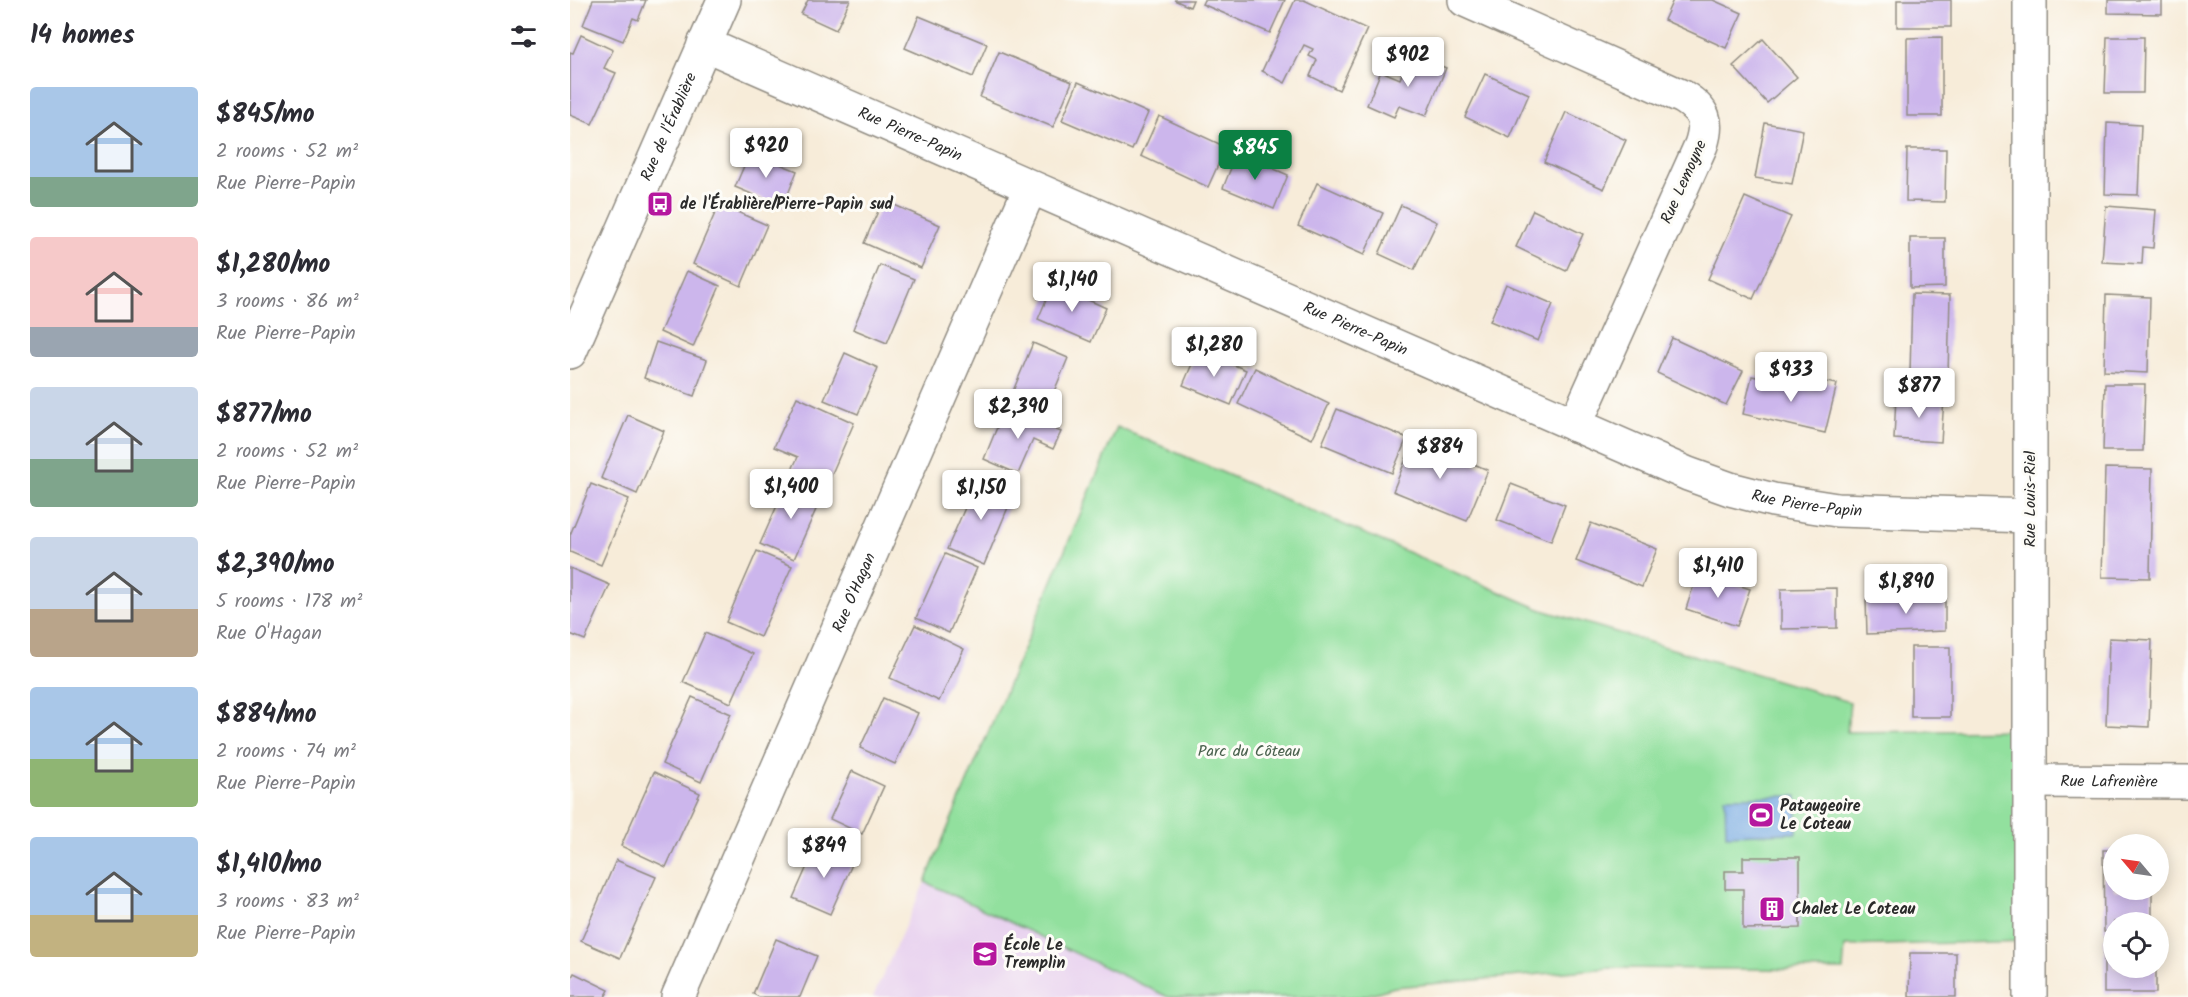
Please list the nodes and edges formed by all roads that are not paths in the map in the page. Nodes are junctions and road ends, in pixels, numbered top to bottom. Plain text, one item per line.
1 (724, 0) edge
2 (1465, 0) edge
3 (2030, 0) edge
4 (704, 45) junction
5 (1030, 188) junction
6 (570, 352) edge
7 (1575, 425) junction
8 (2030, 516) junction
9 (2031, 781) junction
10 (2188, 782) edge
11 (678, 997) edge
12 (2030, 997) edge

1 - 4 street, Rue de l'Érablière
2 - 7 street, Rue Lemoyne
3 - 8 street, Rue Louis-Riel
4 - 5 street, Rue Pierre-Papin
4 - 6 street, Rue de l'Érablière
5 - 7 street, Rue Pierre-Papin
5 - 11 street, Rue O'Hagan
7 - 8 street, Rue Pierre-Papin
8 - 9 street, Rue Louis-Riel
9 - 10 street, Rue Lafrenière
9 - 12 street, Rue Louis-Riel

